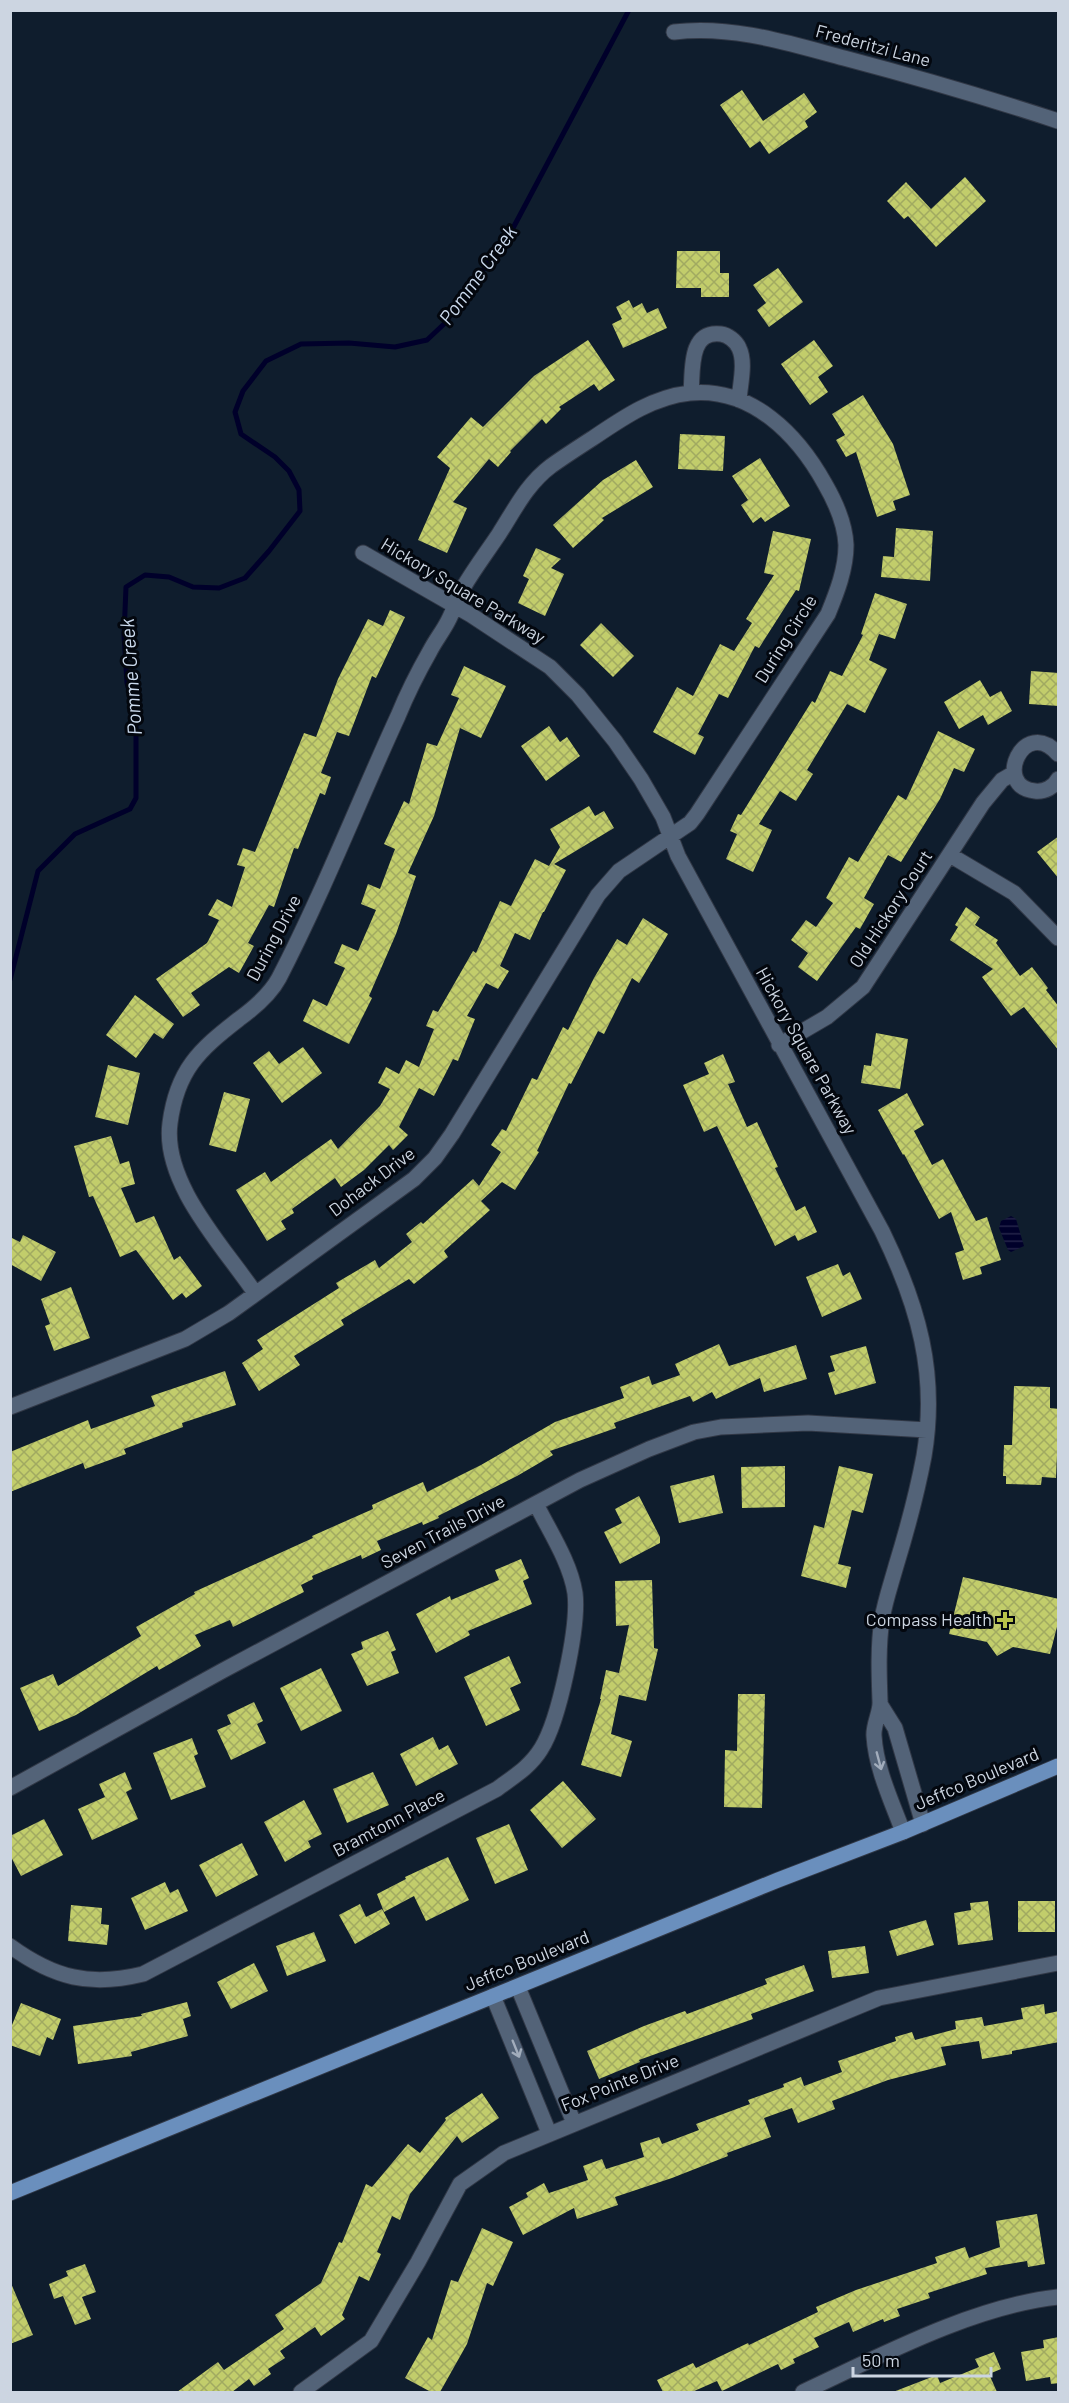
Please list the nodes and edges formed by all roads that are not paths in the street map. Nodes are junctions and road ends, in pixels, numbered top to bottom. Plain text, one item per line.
1 (674, 32) dead end
2 (1059, 121) edge
3 (691, 393) junction
4 (739, 400) junction
5 (363, 553) dead end
6 (455, 606) junction
7 (1059, 754) edge
8 (1014, 773) junction
9 (1059, 779) edge
10 (670, 837) junction
11 (950, 855) junction
12 (1059, 938) edge
13 (779, 1045) junction
14 (255, 1293) junction
15 (11, 1404) edge
16 (927, 1430) junction
17 (536, 1504) junction
18 (880, 1704) junction
19 (1059, 1766) edge
20 (10, 1788) edge
21 (923, 1824) junction
22 (903, 1832) junction
23 (10, 1946) edge
24 (1059, 1963) edge
25 (518, 1987) junction
26 (493, 1996) junction
27 (574, 2123) junction
28 (549, 2133) junction
29 (10, 2193) edge
30 (1059, 2297) edge
31 (301, 2392) edge
32 (803, 2392) edge

1 - 2 street, Frederitzi Lane
3 - 4 street, During Circle
3 - 4 street
3 - 6 street, During Circle
4 - 10 street, During Circle
5 - 6 street, Hickory Square Parkway
6 - 10 street, Hickory Square Parkway
6 - 14 street, During Drive
7 - 8 street, Old Hickory Court
8 - 9 street
8 - 11 street, Old Hickory Court
10 - 13 street, Hickory Square Parkway
10 - 14 street, Dohack Drive
11 - 12 street
11 - 13 street, Old Hickory Court
13 - 16 street, Hickory Square Parkway
14 - 15 street, Dohack Drive
16 - 17 street, Seven Trails Drive
16 - 18 street, Hickory Square Parkway
17 - 20 street, Seven Trails Drive
17 - 23 street, Bramtonn Place
18 - 21 street, Hickory Square Parkway
18 -> 22 street, Hickory Square Parkway
19 - 21 main road, Jeffco Boulevard
21 - 22 main road, Jeffco Boulevard
22 - 25 main road, Jeffco Boulevard
24 - 27 street, Fox Pointe Drive
25 - 26 main road, Jeffco Boulevard
25 - 27 street
26 -> 28 street
26 - 29 main road, Jeffco Boulevard
27 - 28 street, Fox Pointe Drive
28 - 31 street, Fox Pointe Drive
30 - 32 street

